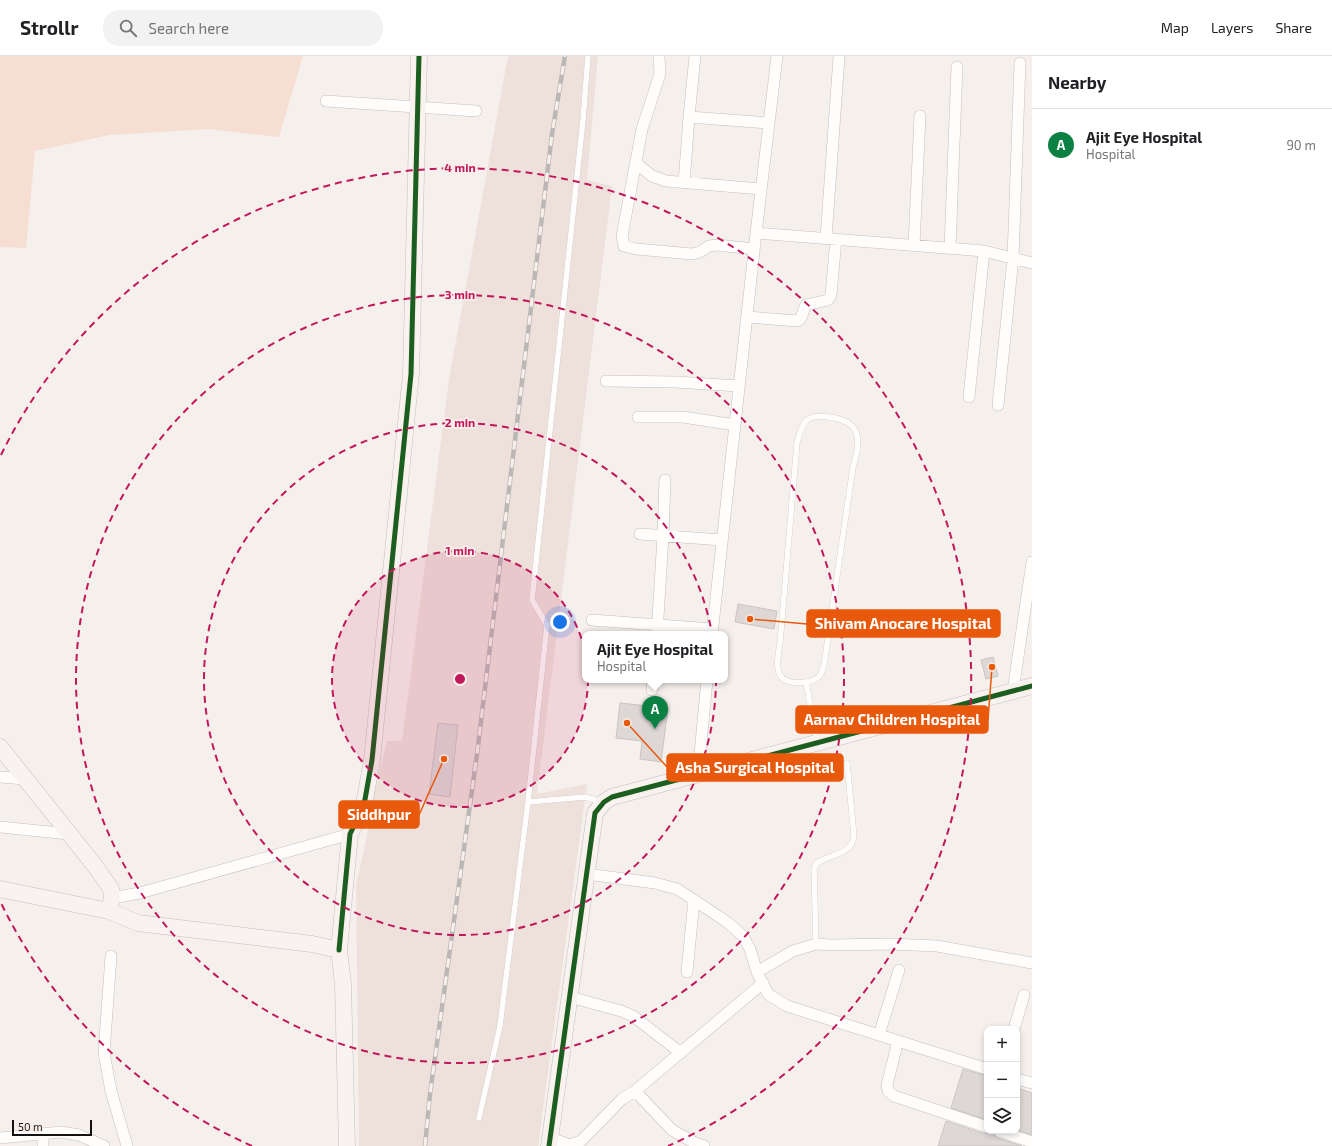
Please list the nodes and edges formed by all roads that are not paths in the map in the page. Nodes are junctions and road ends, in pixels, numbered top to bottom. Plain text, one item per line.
1 (419, 56) edge
2 (588, 56) edge
3 (659, 56) edge
4 (695, 56) edge
5 (777, 56) edge
6 (839, 57) edge
7 (1020, 63) dead end
8 (957, 67) dead end
9 (326, 101) dead end
10 (418, 107) junction
11 (476, 111) dead end
12 (920, 116) dead end
13 (689, 117) junction
14 (769, 123) junction
15 (636, 163) junction
16 (684, 183) junction
17 (761, 189) junction
18 (756, 233) junction
19 (831, 239) junction
20 (914, 246) junction
21 (950, 248) junction
22 (754, 249) junction
23 (984, 251) junction
24 (1013, 258) junction
25 (1032, 262) edge
26 (747, 317) junction
27 (606, 381) dead end
28 (739, 386) junction
29 (969, 397) dead end
30 (998, 406) dead end
31 (638, 417) dead end
32 (735, 424) junction
33 (665, 480) dead end
34 (640, 534) dead end
35 (663, 536) junction
36 (722, 540) junction
37 (1032, 562) edge
38 (592, 620) dead end
39 (657, 629) edge
40 (713, 631) edge
41 (806, 682) junction
42 (708, 683) edge
43 (1032, 686) edge
44 (1013, 692) junction
45 (817, 743) junction
46 (0, 747) edge
47 (847, 763) dead end
48 (698, 775) junction
49 (0, 778) edge
50 (25, 779) junction
51 (528, 802) junction
52 (604, 802) junction
53 (0, 827) edge
54 (69, 834) junction
55 (350, 834) junction
56 (587, 874) junction
57 (0, 889) edge
58 (694, 900) junction
59 (110, 905) junction
60 (816, 944) junction
61 (339, 950) junction
62 (111, 956) dead end
63 (1032, 963) edge
64 (899, 970) dead end
65 (687, 972) dead end
66 (758, 972) junction
67 (763, 983) junction
68 (1024, 995) dead end
69 (570, 997) junction
70 (1015, 1026) edge
71 (879, 1035) junction
72 (898, 1041) junction
73 (681, 1053) junction
74 (984, 1068) edge
75 (1020, 1080) edge
76 (1032, 1083) edge
77 (635, 1091) junction
78 (479, 1118) dead end
79 (984, 1126) edge
80 (43, 1134) junction
81 (1008, 1134) edge
82 (0, 1138) edge
83 (549, 1142) edge
84 (1032, 1142) edge
85 (43, 1146) edge
86 (104, 1146) edge
87 (127, 1146) edge
88 (347, 1146) edge
89 (704, 1146) edge

1 - 10 street
2 - 51 lane
3 - 15 street
4 - 13 street
5 - 14 street
6 - 19 street
7 - 24 street
8 - 21 street
9 - 10 street
10 - 11 street
10 - 55 street
12 - 20 street
13 - 14 street
13 - 16 street
14 - 17 street
15 - 16 street
15 - 22 street
16 - 17 street
17 - 18 street
18 - 19 street
18 - 22 street
19 - 20 street
19 - 26 street
20 - 21 street
21 - 23 street
22 - 26 street
23 - 24 street
23 - 29 street
24 - 25 street
24 - 30 street
26 - 28 street
27 - 28 street
28 - 32 street
31 - 32 street
32 - 36 street
33 - 35 street
34 - 35 street
35 - 36 street
35 - 39 street
36 - 40 street
37 - 44 street
38 - 39 street
39 - 40 street
41 - 41 lane
41 - 45 lane
42 - 48 street
43 - 44 street
44 - 45 street
45 - 48 street
46 - 50 street
47 - 60 lane
48 - 52 street
49 - 50 street
50 - 54 street
51 - 52 lane
51 - 78 lane
52 - 56 street
53 - 54 street
54 - 59 street
55 - 59 street
55 - 61 street
56 - 58 street
56 - 69 street
57 - 59 street
58 - 65 street
58 - 66 street
59 - 61 street
60 - 63 street
60 - 66 street
61 - 88 street
62 - 87 street
64 - 71 street
66 - 67 street
67 - 71 street
67 - 73 street
68 - 70 street
69 - 73 street
69 - 83 street
71 - 72 street
72 - 74 street
72 - 79 street
73 - 77 street
75 - 76 street
77 - 83 street
77 - 89 street
80 - 82 street
80 - 85 street
80 - 86 street
81 - 84 street

